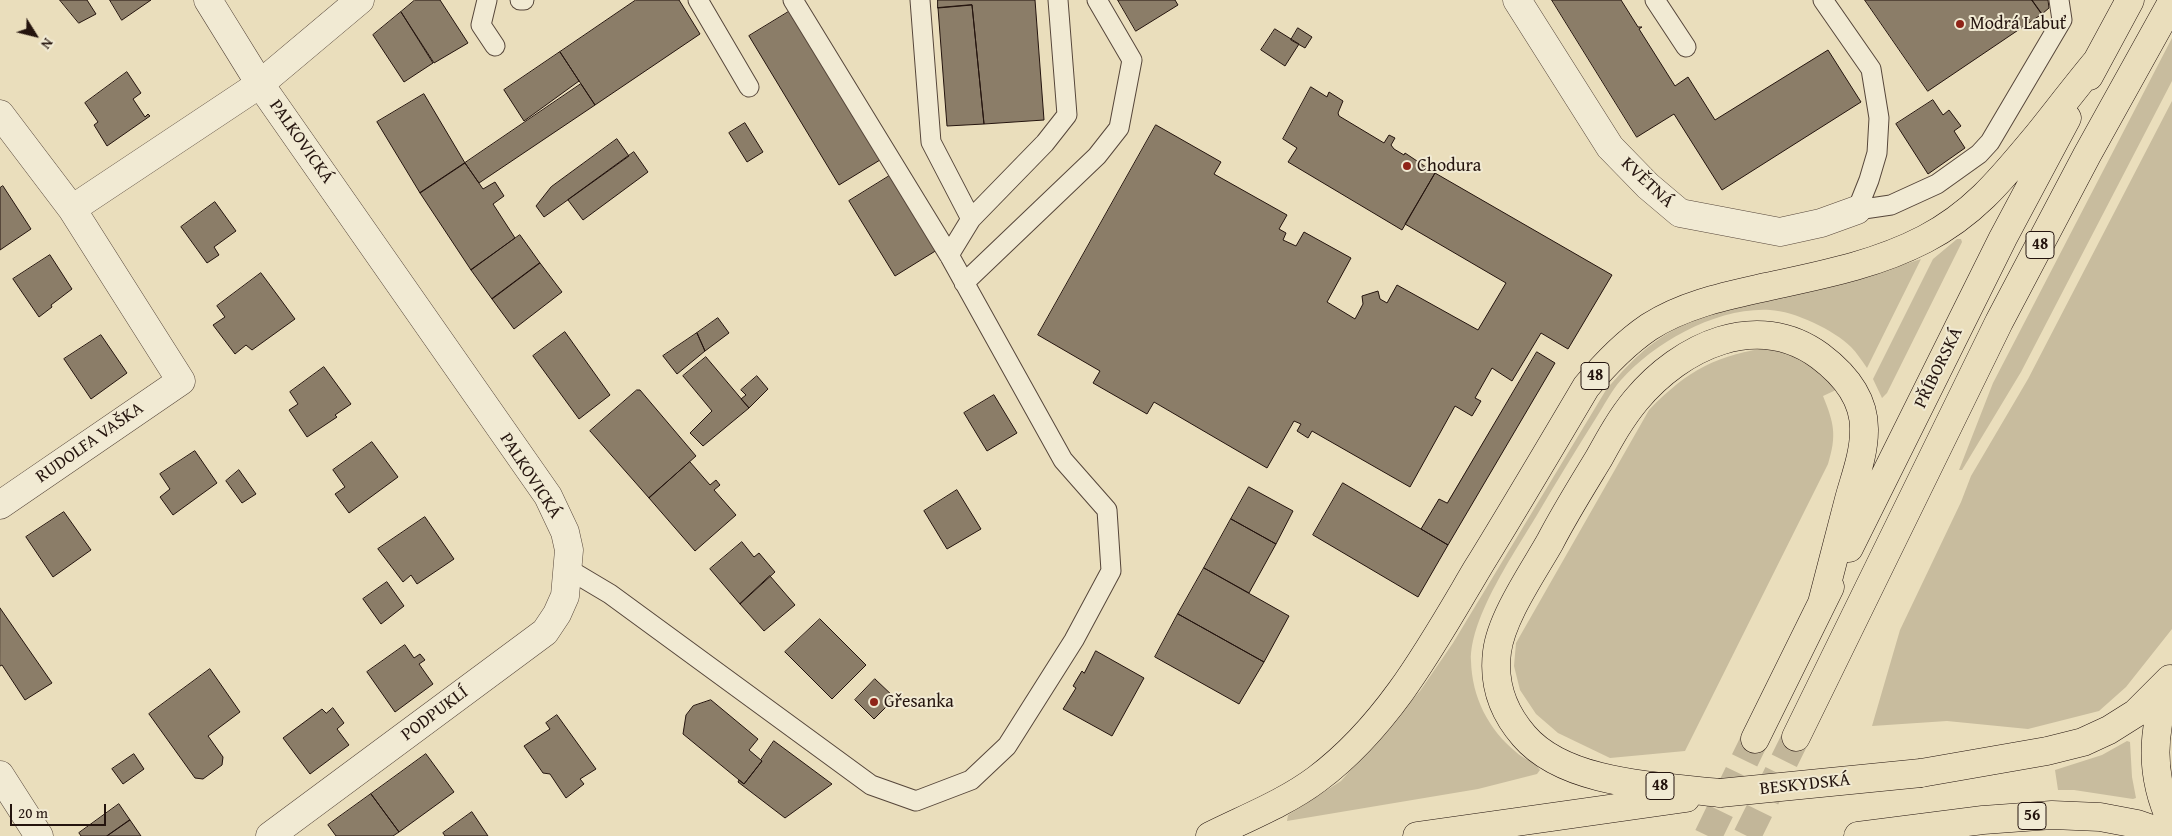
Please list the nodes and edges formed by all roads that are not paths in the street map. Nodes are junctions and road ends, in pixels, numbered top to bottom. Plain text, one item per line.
1 (208, 0) edge
2 (360, 0) edge
3 (487, 0) edge
4 (520, 0) edge
5 (524, 0) edge
6 (698, 0) edge
7 (793, 0) edge
8 (920, 0) edge
9 (1058, 0) edge
10 (1097, 0) edge
11 (1516, 0) edge
12 (1656, 0) edge
13 (1823, 0) edge
14 (2058, 0) edge
15 (2130, 0) edge
16 (2172, 2) edge
17 (495, 46) dead end
18 (1686, 47) dead end
19 (2097, 61) junction
20 (260, 84) junction
21 (749, 87) dead end
22 (0, 114) edge
23 (72, 209) junction
24 (1857, 210) junction
25 (971, 219) junction
26 (949, 255) junction
27 (964, 283) junction
28 (0, 505) edge
29 (568, 569) junction
30 (1822, 603) junction
31 (2171, 678) edge
32 (1796, 737) tunnel mouth
33 (1755, 739) tunnel mouth
34 (0, 775) edge
35 (1720, 793) junction
36 (2172, 823) edge
37 (40, 836) edge
38 (270, 836) edge
39 (1210, 836) edge
40 (1418, 836) edge
41 (1858, 836) edge
42 (2172, 836) edge

1 - 20 street, PALKOVICKÁ
2 - 20 street
3 - 17 lane
4 - 5 lane
6 - 21 lane
7 - 26 lane
8 - 25 lane
9 - 25 lane
10 - 27 lane
11 - 24 street, KVĚTNÁ
12 - 18 lane
13 - 24 lane
14 - 24 lane
15 - 19 main road, PŘÍBORSKÁ / 48
16 - 32 main road, PŘÍBORSKÁ / 48
19 - 30 main road, PŘÍBORSKÁ / 48
19 - 39 main road, 48
20 - 23 street, PALKOVICKÁ
20 - 29 street, PALKOVICKÁ
22 - 23 street
23 - 28 street, RUDOLFA VAŠKA
25 - 26 lane
26 - 27 lane
27 - 29 lane
29 - 38 street, PODPUKLÍ
30 - 33 main road, PŘÍBORSKÁ / 48
30 - 35 main road, 48
31 - 35 main road, BESKYDSKÁ, bridge
31 - 36 main road, BESKYDSKÁ
34 - 37 street
35 - 40 main road, BESKYDSKÁ
41 - 42 main road, 56

